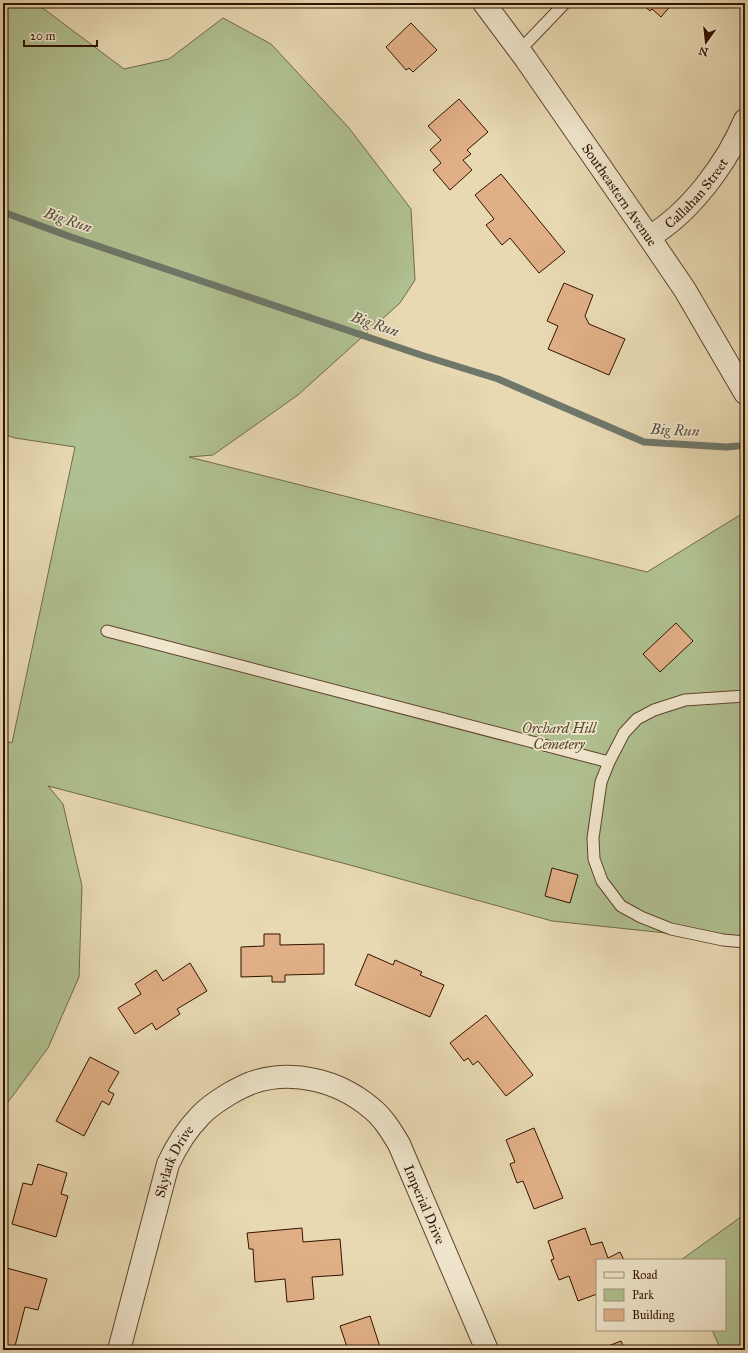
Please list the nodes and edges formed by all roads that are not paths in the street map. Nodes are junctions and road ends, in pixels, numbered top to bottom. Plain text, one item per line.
1 (484, 3) edge
2 (565, 3) edge
3 (519, 51) junction
4 (745, 120) edge
5 (649, 237) junction
6 (745, 393) edge
7 (107, 631) dead end
8 (745, 696) edge
9 (609, 762) junction
10 (745, 942) edge
11 (332, 1085) joint
12 (119, 1350) edge
13 (487, 1350) edge

1 - 3 street, Southeastern Avenue
2 - 3 lane
3 - 5 street, Southeastern Avenue
4 - 5 street, Callahan Street
5 - 6 street, Southeastern Avenue
7 - 9 lane
8 - 9 lane
9 - 10 lane
11 - 12 street, Skylark Drive
11 - 13 street, Imperial Drive

